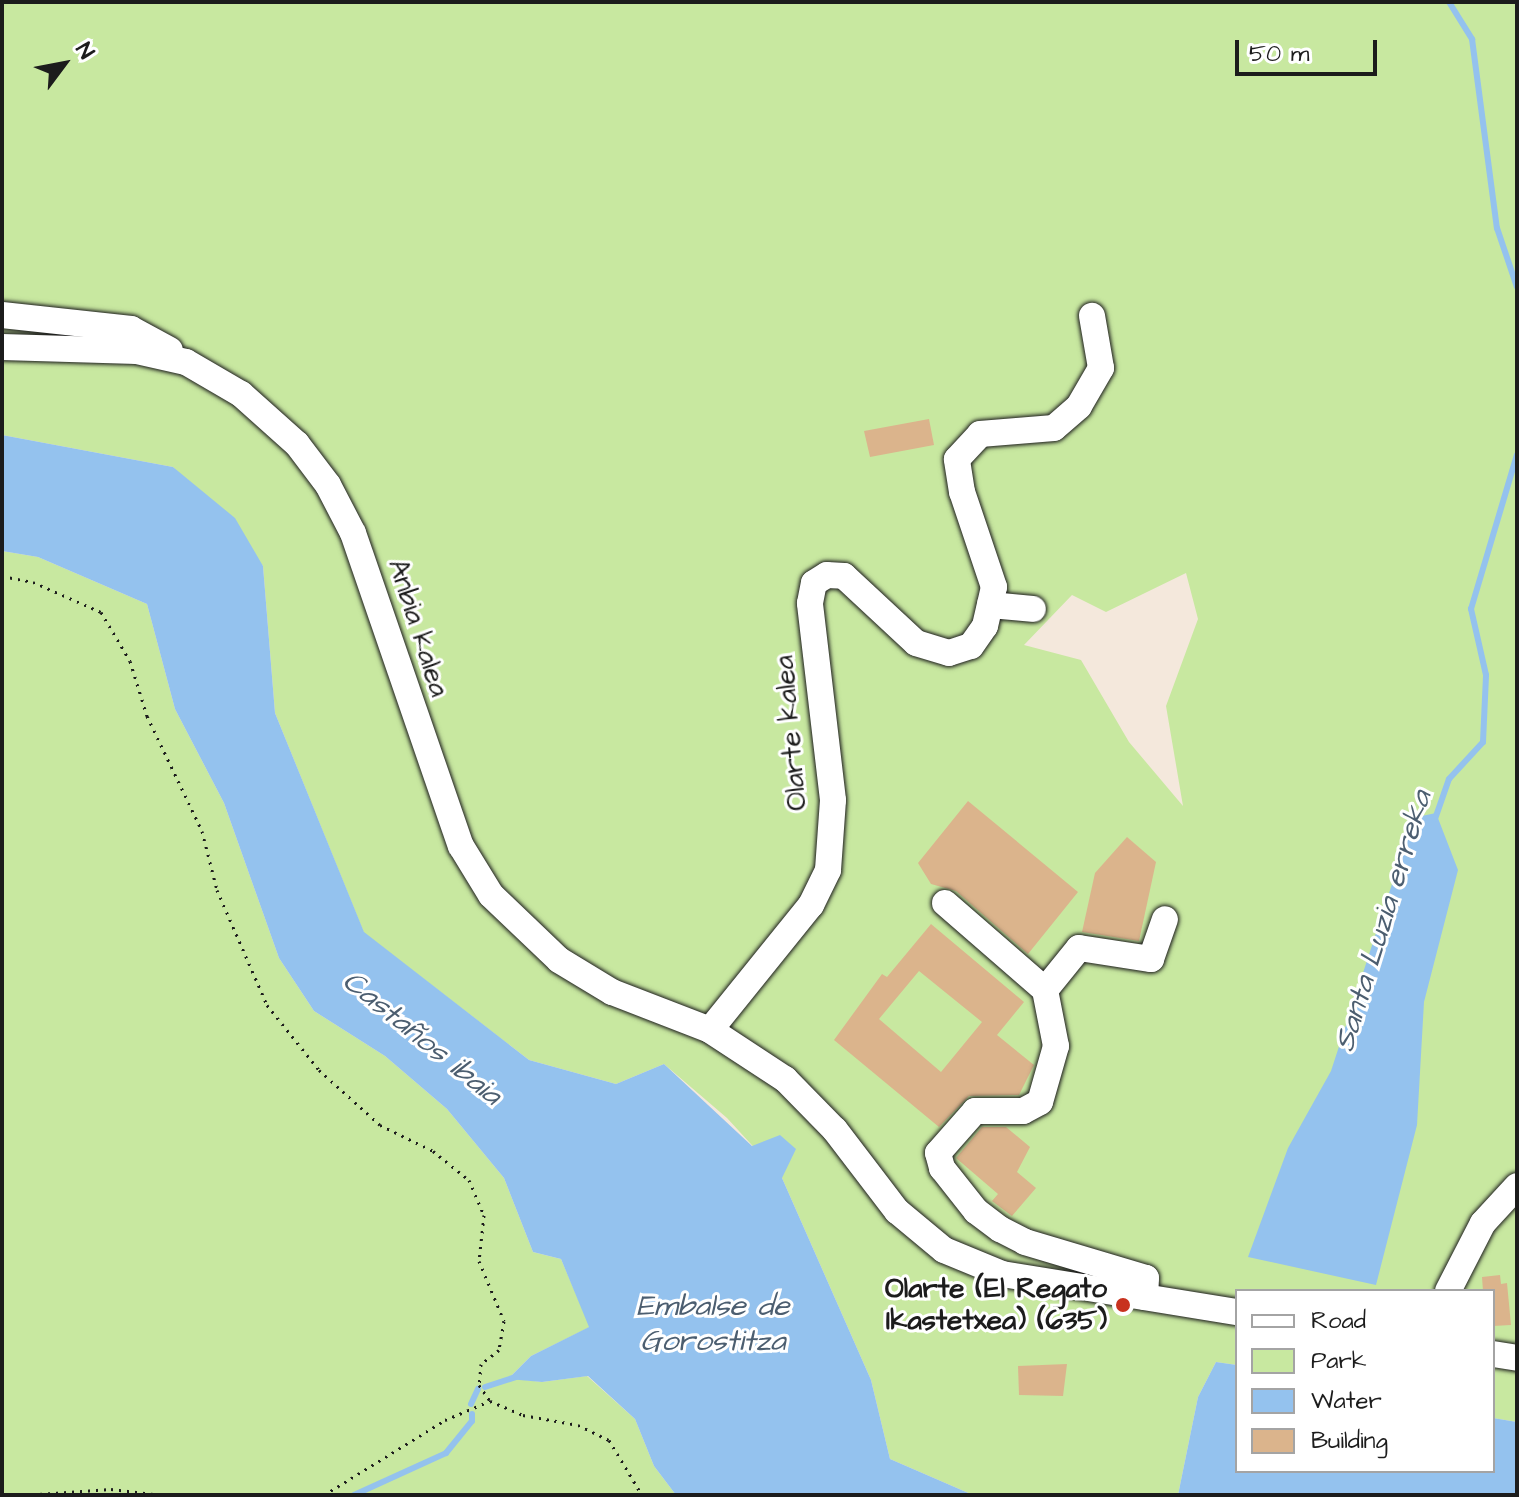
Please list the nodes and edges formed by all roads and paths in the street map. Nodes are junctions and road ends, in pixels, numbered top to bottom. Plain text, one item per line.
1 (2, 315) edge
2 (1092, 316) dead end
3 (2, 347) edge
4 (186, 362) junction
5 (2, 576) edge
6 (990, 605) junction
7 (1033, 609) dead end
8 (945, 903) dead end
9 (1165, 919) dead end
10 (1045, 990) junction
11 (710, 1030) junction
12 (1517, 1186) edge
13 (1449, 1289) edge
14 (1145, 1297) junction
15 (1235, 1312) edge
16 (1495, 1354) edge
17 (1517, 1358) edge
18 (490, 1401) junction
19 (24, 1495) edge
20 (162, 1495) edge
21 (324, 1495) edge
22 (642, 1495) edge

1 - 4 street
2 - 6 street, Olarte kalea
3 - 4 street, Anbia kalea
4 - 11 street, Anbia kalea
5 - 18 path
6 - 7 street
6 - 11 street, Olarte kalea
8 - 10 street
9 - 10 street
10 - 14 street
11 - 14 street
12 - 13 street
14 - 15 street
16 - 17 street
18 - 21 path
18 - 22 path
19 - 20 path

